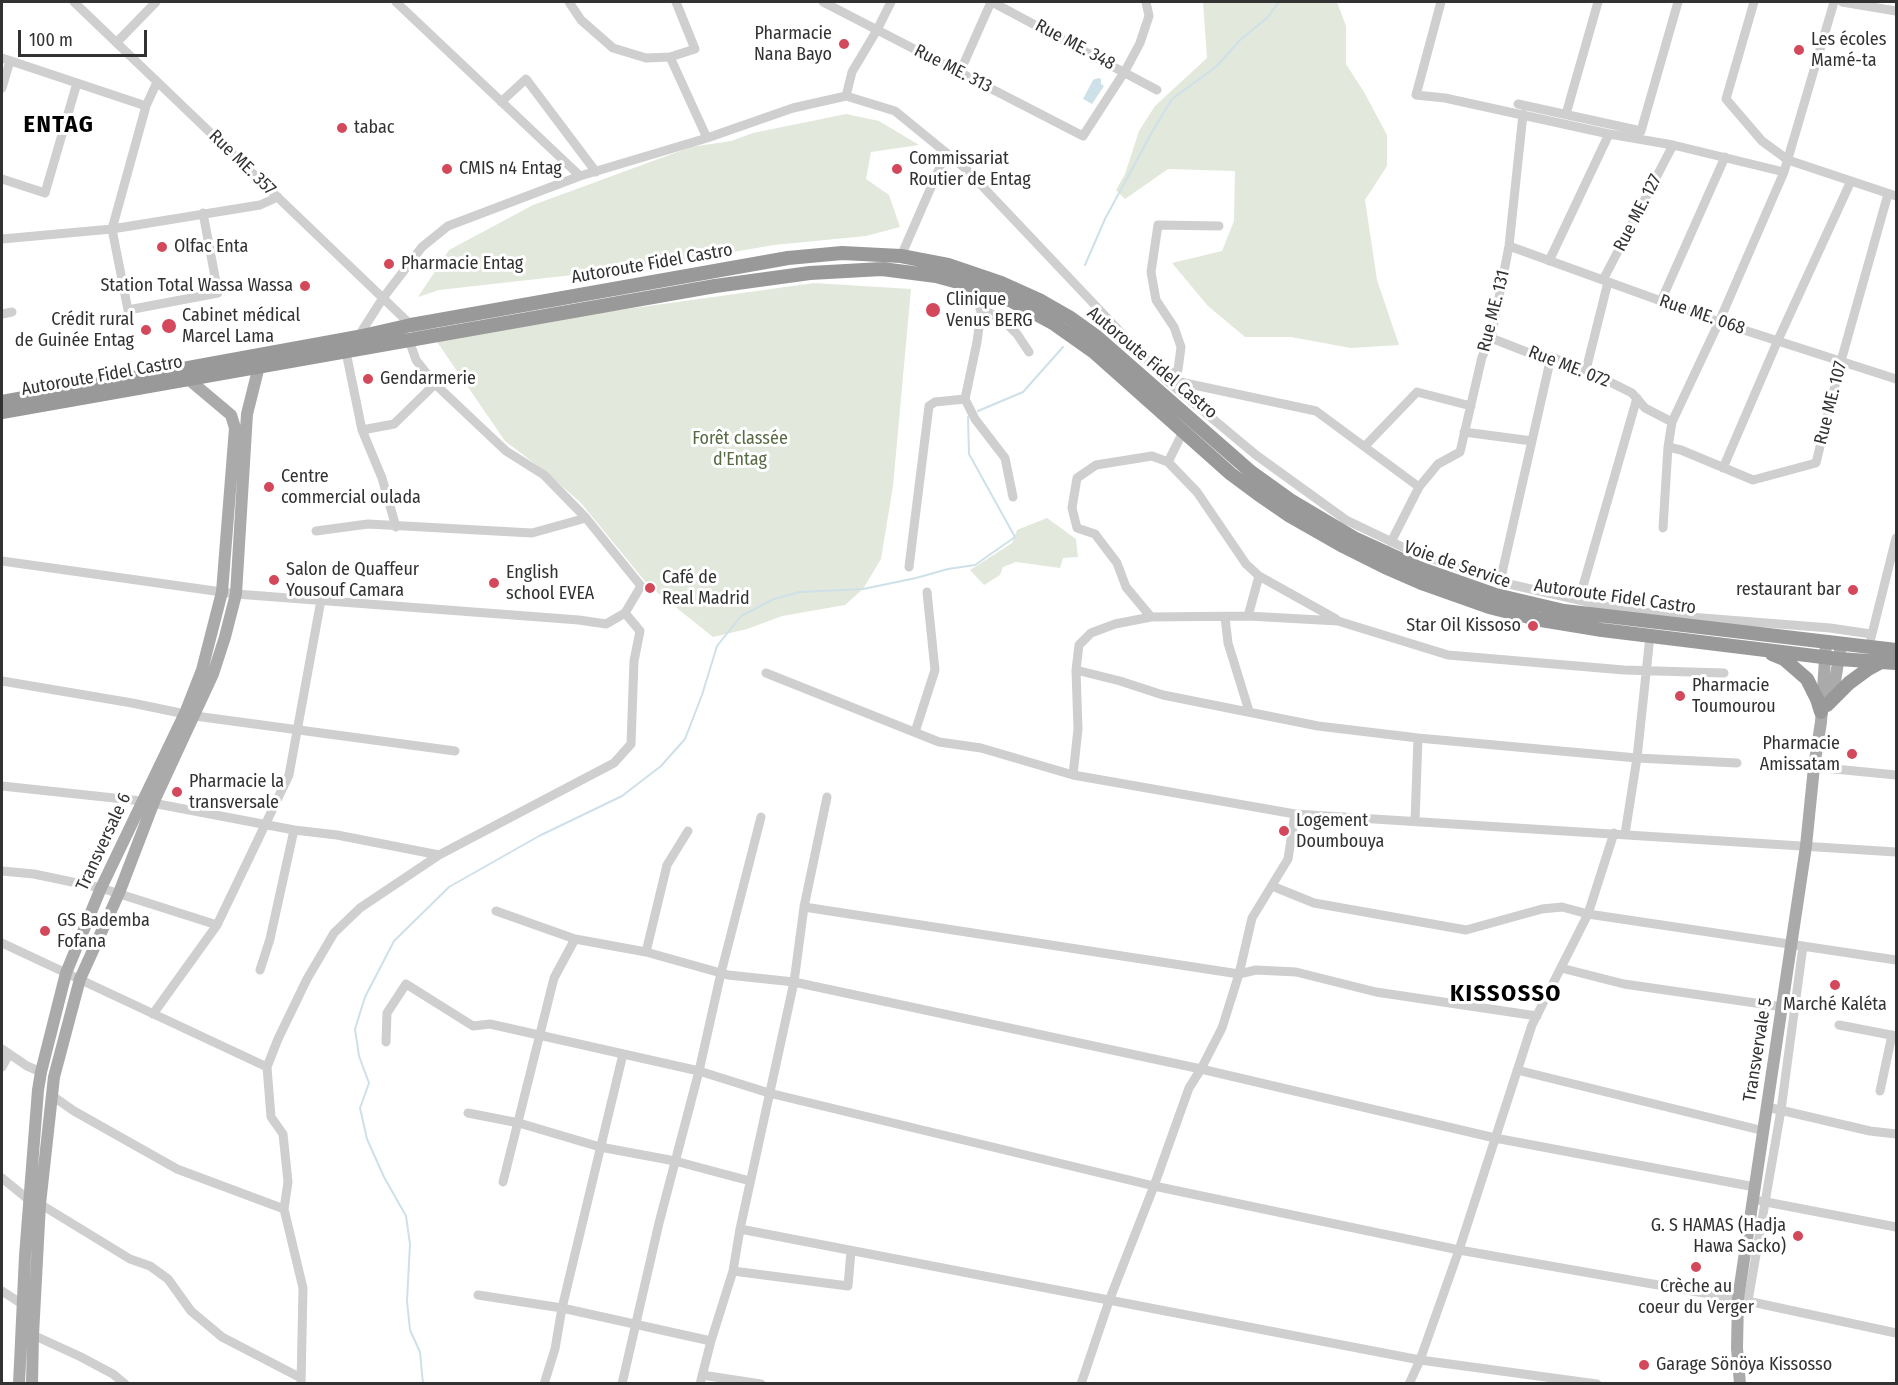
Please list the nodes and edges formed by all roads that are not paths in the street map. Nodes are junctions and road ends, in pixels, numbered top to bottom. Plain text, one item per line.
1 (74, 2) edge
2 (156, 2) edge
3 (396, 2) edge
4 (569, 2) edge
5 (676, 2) edge
6 (823, 2) edge
7 (891, 2) edge
8 (992, 2) edge
9 (1146, 2) edge
10 (1441, 2) edge
11 (1598, 2) edge
12 (1678, 2) edge
13 (1754, 2) edge
14 (1834, 2) edge
15 (1842, 2) edge
16 (1896, 10) edge
17 (877, 30) junction
18 (117, 42) junction
19 (670, 57) junction
20 (6, 59) edge
21 (960, 72) junction
22 (1125, 72) junction
23 (157, 82) junction
24 (77, 83) junction
25 (2, 88) edge
26 (1157, 90) dead end
27 (846, 96) junction
28 (501, 102) junction
29 (1518, 104) dead end
30 (146, 106) junction
31 (1523, 114) junction
32 (1566, 114) junction
33 (1609, 134) junction
34 (707, 138) junction
35 (1673, 145) junction
36 (946, 153) junction
37 (1725, 157) junction
38 (1788, 160) junction
39 (596, 172) junction
40 (1784, 172) junction
41 (580, 176) junction
42 (2, 179) edge
43 (1851, 181) junction
44 (1892, 195) edge
45 (278, 197) junction
46 (203, 213) junction
47 (1219, 226) dead end
48 (112, 229) junction
49 (2, 239) edge
50 (1509, 246) junction
51 (901, 256) junction
52 (1549, 261) junction
53 (1605, 281) junction
54 (984, 290) junction
55 (383, 298) junction
56 (1661, 301) junction
57 (980, 309) junction
58 (12, 312) dead end
59 (2, 314) edge
60 (1719, 322) junction
61 (411, 325) junction
62 (358, 337) junction
63 (1491, 338) junction
64 (409, 340) junction
65 (1778, 340) junction
66 (346, 352) junction
67 (1029, 352) dead end
68 (1551, 357) junction
69 (258, 360) junction
70 (1841, 361) junction
71 (1586, 370) junction
72 (187, 378) junction
73 (1896, 379) edge
74 (435, 384) junction
75 (1160, 384) junction
76 (1637, 398) junction
77 (965, 399) junction
78 (2, 402) edge
79 (1471, 406) junction
80 (2, 412) edge
81 (1672, 422) junction
82 (362, 430) junction
83 (1184, 432) junction
84 (1464, 432) junction
85 (1532, 441) junction
86 (1365, 446) junction
87 (1668, 447) junction
88 (1168, 462) junction
89 (1723, 468) junction
90 (1419, 487) junction
91 (1013, 497) dead end
92 (586, 519) junction
93 (396, 527) junction
94 (1663, 528) dead end
95 (316, 531) dead end
96 (1896, 538) edge
97 (1390, 542) junction
98 (2, 561) edge
99 (909, 567) dead end
100 (1259, 576) junction
101 (1500, 582) junction
102 (222, 592) junction
103 (927, 592) dead end
104 (236, 594) junction
105 (321, 600) junction
106 (1579, 600) junction
107 (625, 613) junction
108 (1248, 616) junction
109 (1151, 617) junction
110 (1224, 617) junction
111 (1338, 621) junction
112 (1650, 636) junction
113 (1870, 641) junction
114 (1830, 648) junction
115 (1759, 649) junction
116 (1896, 650) edge
117 (1839, 659) junction
118 (1882, 662) junction
119 (1896, 663) edge
120 (1076, 670) junction
121 (1647, 671) junction
122 (766, 673) dead end
123 (1724, 673) dead end
124 (2, 681) edge
125 (1249, 711) junction
126 (1823, 713) junction
127 (189, 716) junction
128 (298, 730) junction
129 (915, 732) junction
130 (1418, 738) junction
131 (455, 751) dead end
132 (1637, 758) junction
133 (1737, 763) dead end
134 (1814, 767) junction
135 (1072, 775) junction
136 (1896, 776) edge
137 (2, 786) edge
138 (827, 797) dead end
139 (148, 803) junction
140 (1295, 814) junction
141 (761, 817) dead end
142 (1415, 821) junction
143 (265, 824) junction
144 (294, 830) junction
145 (688, 831) dead end
146 (1614, 833) junction
147 (1625, 834) junction
148 (1806, 846) junction
149 (1896, 852) edge
150 (439, 855) junction
151 (2, 871) edge
152 (1272, 886) junction
153 (101, 888) junction
154 (119, 893) junction
155 (804, 907) junction
156 (496, 911) dead end
157 (1588, 914) junction
158 (217, 925) junction
159 (575, 939) junction
160 (2, 943) edge
161 (1797, 945) junction
162 (646, 952) junction
163 (1896, 960) edge
164 (1561, 968) junction
165 (260, 970) dead end
166 (66, 973) junction
167 (721, 973) junction
168 (1239, 974) junction
169 (80, 979) junction
170 (794, 982) junction
171 (1783, 1007) junction
172 (153, 1014) junction
173 (1537, 1016) junction
174 (1839, 1025) dead end
175 (1894, 1035) edge
176 (539, 1036) junction
177 (386, 1042) dead end
178 (5, 1052) edge
179 (623, 1054) junction
180 (2, 1067) edge
181 (267, 1067) junction
182 (1201, 1069) junction
183 (1517, 1070) junction
184 (699, 1071) junction
185 (41, 1072) junction
186 (1880, 1091) dead end
187 (770, 1093) junction
188 (51, 1095) junction
189 (1767, 1107) junction
190 (1781, 1110) junction
191 (468, 1113) dead end
192 (519, 1123) junction
193 (1764, 1131) junction
194 (1896, 1134) edge
195 (1495, 1138) junction
196 (600, 1147) junction
197 (675, 1161) junction
198 (2, 1178) edge
199 (750, 1181) junction
200 (503, 1182) dead end
201 (1154, 1186) junction
202 (1754, 1193) junction
203 (35, 1202) junction
204 (1766, 1202) junction
205 (284, 1209) junction
206 (1896, 1227) edge
207 (740, 1229) junction
208 (1459, 1250) junction
209 (851, 1251) junction
210 (733, 1271) junction
211 (2, 1291) edge
212 (478, 1295) dead end
213 (1743, 1300) junction
214 (1109, 1301) junction
215 (22, 1304) junction
216 (562, 1308) junction
217 (635, 1324) junction
218 (1896, 1333) edge
219 (33, 1335) junction
220 (711, 1341) junction
221 (1420, 1360) junction
222 (701, 1379) edge
223 (301, 1381) edge
224 (19, 1383) edge
225 (32, 1383) edge
226 (125, 1383) edge
227 (544, 1383) edge
228 (622, 1383) edge
229 (761, 1383) edge
230 (1081, 1383) edge
231 (1409, 1383) edge
232 (1597, 1383) edge
233 (1740, 1383) edge

1 - 18 street, Rue ME. 357
2 - 18 street
3 - 28 street
4 - 19 street
5 - 19 street
6 - 17 street, Rue ME. 313
7 - 17 street
8 - 21 street
8 - 22 street, Rue ME. 348
9 - 22 street
10 - 31 street
11 - 32 street
12 - 32 street
13 - 38 street
14 - 38 street
15 - 16 street
17 - 21 street, Rue ME. 313
17 - 27 street
18 - 23 street, Rue ME. 357
19 - 34 street
20 - 24 street
20 - 25 street
21 - 22 street, Rue ME. 313
22 - 26 street, Rue ME. 348
23 - 30 street
23 - 45 street, Rue ME. 357
24 - 30 street
24 - 42 street
27 - 34 street
27 - 36 street, Voie de Service
28 - 39 street
28 - 41 street
29 - 32 street
30 - 48 street
31 - 33 street
31 - 50 street, Rue ME. 131
33 - 35 street
33 - 52 street
34 - 39 street
35 - 37 street
35 - 53 street, Rue ME. 127
36 - 51 street
36 - 75 street, Voie de Service
37 - 40 street
37 - 56 street
38 - 40 street
38 - 43 street
39 - 41 street
40 - 60 street
41 - 55 street
43 - 44 street
43 - 65 street
44 - 70 street, Rue ME. 107
45 - 46 street
45 - 55 street, Rue ME. 357
46 - 48 street
46 - 48 street
47 - 75 street
48 - 49 street
50 - 52 street, Rue ME. 068
50 - 63 street, Rue ME. 131
51 - 61 highway, Autoroute Fidel Castro
51 - 75 highway, Autoroute Fidel Castro
52 - 53 street, Rue ME. 068
53 - 56 street, Rue ME. 068
53 - 71 street, Rue ME. 127
54 - 57 street
54 - 64 highway, Autoroute Fidel Castro
54 - 83 highway, Autoroute Fidel Castro
55 - 61 street, Rue ME. 357
55 - 62 street
56 - 60 street, Rue ME. 068
57 - 67 street
57 - 77 street
58 - 59 street
60 - 65 street, Rue ME. 068
60 - 81 street
61 - 62 highway, Autoroute Fidel Castro
62 - 69 highway, Autoroute Fidel Castro
63 - 68 street, Rue ME. 072
63 - 79 street, Rue ME. 131
64 - 66 highway, Autoroute Fidel Castro
64 - 74 street
65 - 70 street, Rue ME. 068
65 - 89 street
66 - 69 highway, Autoroute Fidel Castro
66 - 82 street
68 - 71 street, Rue ME. 072
68 - 85 street
69 - 72 highway, Autoroute Fidel Castro
69 - 78 highway, Autoroute Fidel Castro
69 - 104 main road, Transversale 6
70 - 73 street, Rue ME. 068
70 - 89 street, Rue ME. 107
71 - 76 street, Rue ME. 072
72 - 80 highway, Autoroute Fidel Castro
72 - 102 main road, Transversale 6
74 - 82 street
74 - 92 street
75 - 86 street
75 - 97 street, Voie de Service
75 - 114 highway, Autoroute Fidel Castro
76 - 81 street, Rue ME. 072
76 - 106 street
77 - 91 street
77 - 99 street
79 - 84 street, Rue ME. 131
79 - 86 street
81 - 87 street
82 - 93 street
83 - 88 street
83 - 112 highway, Autoroute Fidel Castro
84 - 85 street
84 - 90 street, Rue ME. 131
85 - 101 street
86 - 90 street
87 - 89 street, Rue ME. 107
87 - 94 street
88 - 100 street
88 - 109 street
90 - 97 street
92 - 93 street
92 - 107 street
93 - 95 street
96 - 113 street
97 - 101 street, Voie de Service
98 - 102 street
100 - 108 street
100 - 111 street
101 - 106 street, Voie de Service
102 - 104 street
102 - 127 main road, Transversale 6
103 - 129 street
104 - 105 street
104 - 127 main road, Transversale 6
105 - 107 street
105 - 128 street
106 - 113 street, Voie de Service
107 - 150 street
108 - 110 street
108 - 111 street
109 - 110 street
109 - 120 street
110 - 125 street
111 - 121 street
112 - 115 highway, Autoroute Fidel Castro
112 - 121 street
113 - 114 highway, Autoroute Fidel Castro
113 - 116 highway, Autoroute Fidel Castro
114 - 115 highway, Autoroute Fidel Castro
114 - 117 highway, Autoroute Fidel Castro
114 - 126 main road, Transvervale 5
115 - 126 highway
117 - 118 highway, Autoroute Fidel Castro
117 - 126 main road, Transvervale 5
118 - 119 highway, Autoroute Fidel Castro
118 - 126 highway
120 - 125 street
120 - 135 street
121 - 123 street
121 - 132 street
122 - 129 street
124 - 127 street
125 - 130 street
126 - 134 main road, Transvervale 5
127 - 128 street
127 - 139 main road, Transversale 6
128 - 131 street
128 - 143 street
129 - 135 street
130 - 132 street
130 - 142 street
132 - 133 street
132 - 147 street
134 - 136 street
134 - 148 main road, Transvervale 5
135 - 140 street
137 - 139 street
138 - 155 street
139 - 143 street
139 - 153 main road, Transversale 6
139 - 154 main road, Transversale 6
140 - 142 street
140 - 152 street
141 - 167 street
142 - 146 street
143 - 144 street
143 - 158 street
144 - 150 street
144 - 165 street
145 - 162 street
146 - 147 street
146 - 157 street
147 - 148 street
148 - 149 street
148 - 161 main road, Transvervale 5
150 - 181 street
151 - 153 street
152 - 157 street
152 - 168 street
153 - 154 street
153 - 166 main road, Transversale 6
154 - 158 street
154 - 169 main road, Transversale 6
155 - 168 street
155 - 170 street
156 - 159 street
157 - 161 street
157 - 164 street
158 - 172 street
159 - 162 street
159 - 176 street
160 - 166 street
161 - 163 street
161 - 171 main road, Transvervale 5
161 - 190 street
162 - 167 street
164 - 171 street
164 - 173 street
166 - 169 street
166 - 185 main road, Transversale 6
167 - 170 street
167 - 184 street
168 - 173 street
168 - 182 street
169 - 172 street
169 - 188 main road, Transversale 6
170 - 182 street
170 - 187 street
171 - 189 main road, Transvervale 5
172 - 181 street
173 - 183 street
174 - 175 street
175 - 186 street
176 - 177 street
176 - 179 street
176 - 192 street
178 - 180 street
178 - 185 street
179 - 184 street
179 - 196 street
181 - 205 street
182 - 195 street
182 - 201 street
183 - 193 street
183 - 195 street
184 - 187 street
184 - 197 street
185 - 203 main road, Transversale 6
187 - 199 street
187 - 201 street
188 - 203 main road, Transversale 6
188 - 205 street
189 - 190 street
189 - 193 main road, Transvervale 5
190 - 194 street
190 - 204 street
191 - 192 street
192 - 196 street
192 - 200 street
193 - 202 main road, Transvervale 5
195 - 202 street
195 - 208 street
196 - 197 street
196 - 216 street
197 - 199 street
197 - 217 street
198 - 203 street
199 - 207 street
201 - 208 street
201 - 214 street
202 - 204 street
202 - 213 main road, Transvervale 5
203 - 215 main road, Transversale 6
203 - 219 main road, Transversale 6
203 - 223 street
204 - 206 street
204 - 213 street
205 - 223 street
207 - 209 street
207 - 210 street
208 - 213 street
208 - 221 street
209 - 210 street
209 - 214 street
210 - 220 street
211 - 215 street
212 - 216 street
213 - 218 street
213 - 233 main road, Transvervale 5
214 - 221 street
214 - 230 street
215 - 224 main road, Transversale 6
216 - 217 street
216 - 227 street
217 - 220 street
217 - 228 street
219 - 225 main road, Transversale 6
219 - 226 street
220 - 222 street
221 - 231 street
221 - 232 street
222 - 229 street

